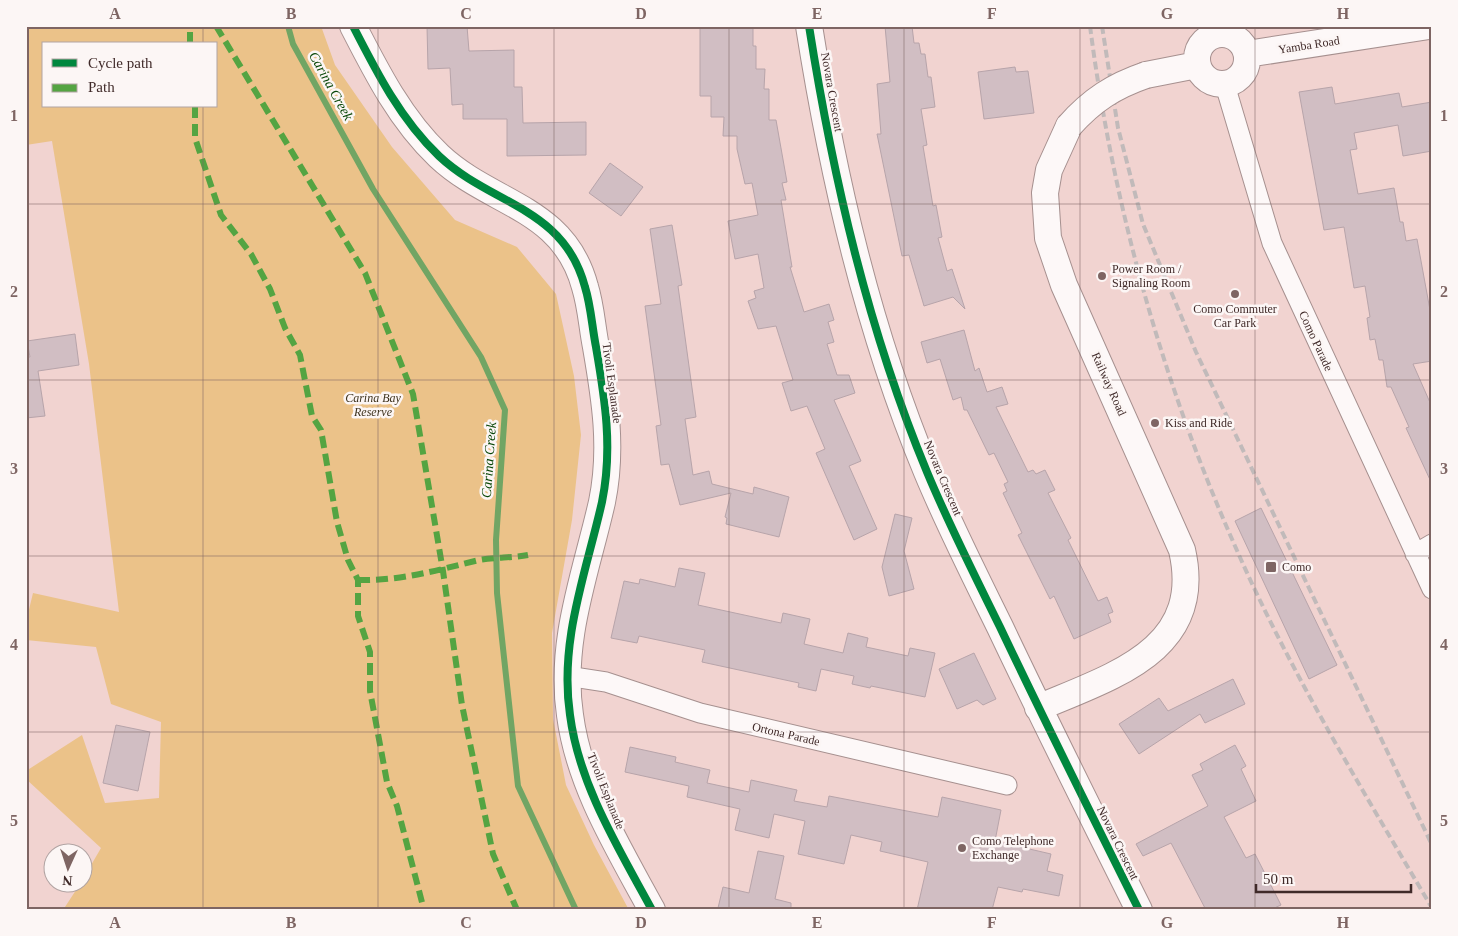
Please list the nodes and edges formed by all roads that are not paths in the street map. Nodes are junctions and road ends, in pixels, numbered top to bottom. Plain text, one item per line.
1 (353, 26) edge
2 (809, 26) edge
3 (1429, 26) edge
4 (1216, 30) edge
5 (1247, 54) junction
6 (1197, 65) junction
7 (1225, 85) junction
8 (1432, 544) edge
9 (1415, 554) junction
10 (1432, 589) edge
11 (567, 676) junction
12 (1038, 708) junction
13 (1007, 786) dead end
14 (652, 910) edge
15 (1138, 910) edge

1 - 11 street, Tivoli Esplanade
2 - 12 street, Novara Crescent
3 - 5 street, Yamba Road
4 - 5 street
4 - 6 street
5 - 7 street
6 - 7 street
6 - 12 street, Railway Road, bridge
7 - 9 street, Como Parade
8 - 9 street
9 - 10 street, Como Parade
11 - 13 street, Ortona Parade
11 - 14 street, Tivoli Esplanade
12 - 15 street, Novara Crescent

